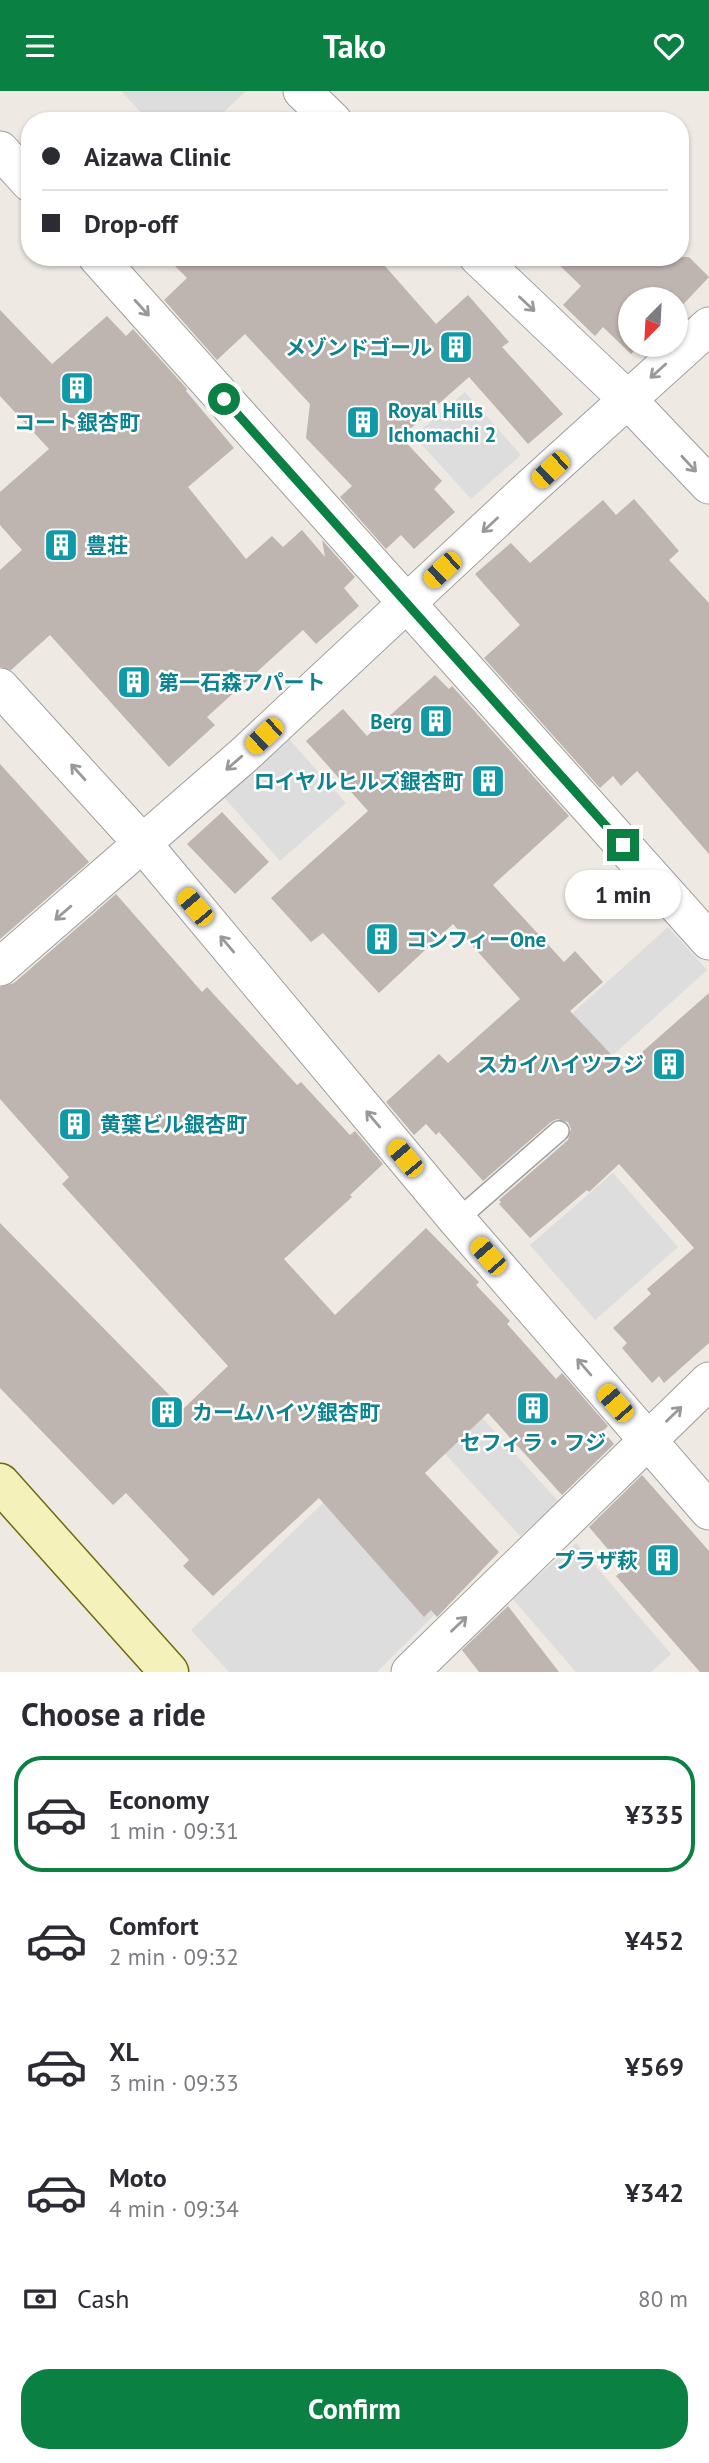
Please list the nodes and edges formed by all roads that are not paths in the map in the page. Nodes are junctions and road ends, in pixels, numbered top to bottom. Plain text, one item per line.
1 (302, 91) edge
2 (324, 112) edge
3 (0, 150) edge
4 (21, 173) edge
5 (105, 266) edge
6 (488, 266) edge
7 (709, 326) edge
8 (627, 398) junction
9 (709, 485) edge
10 (407, 602) junction
11 (0, 687) edge
12 (143, 844) junction
13 (709, 941) edge
14 (0, 967) edge
15 (559, 1131) dead end
16 (457, 1220) junction
17 (709, 1381) edge
18 (647, 1440) junction
19 (0, 1483) edge
20 (709, 1511) edge
21 (169, 1672) edge
22 (410, 1672) edge

1 - 2 street
3 - 4 street
5 -> 10 street
6 -> 8 street
7 -> 8 street
8 -> 9 street
8 -> 10 street
10 -> 12 street
10 - 13 street
12 -> 11 street
12 -> 14 street
16 -> 12 street
15 - 16 lane
18 -> 16 street
18 -> 17 street
18 - 20 street
22 -> 18 street
19 - 21 street

